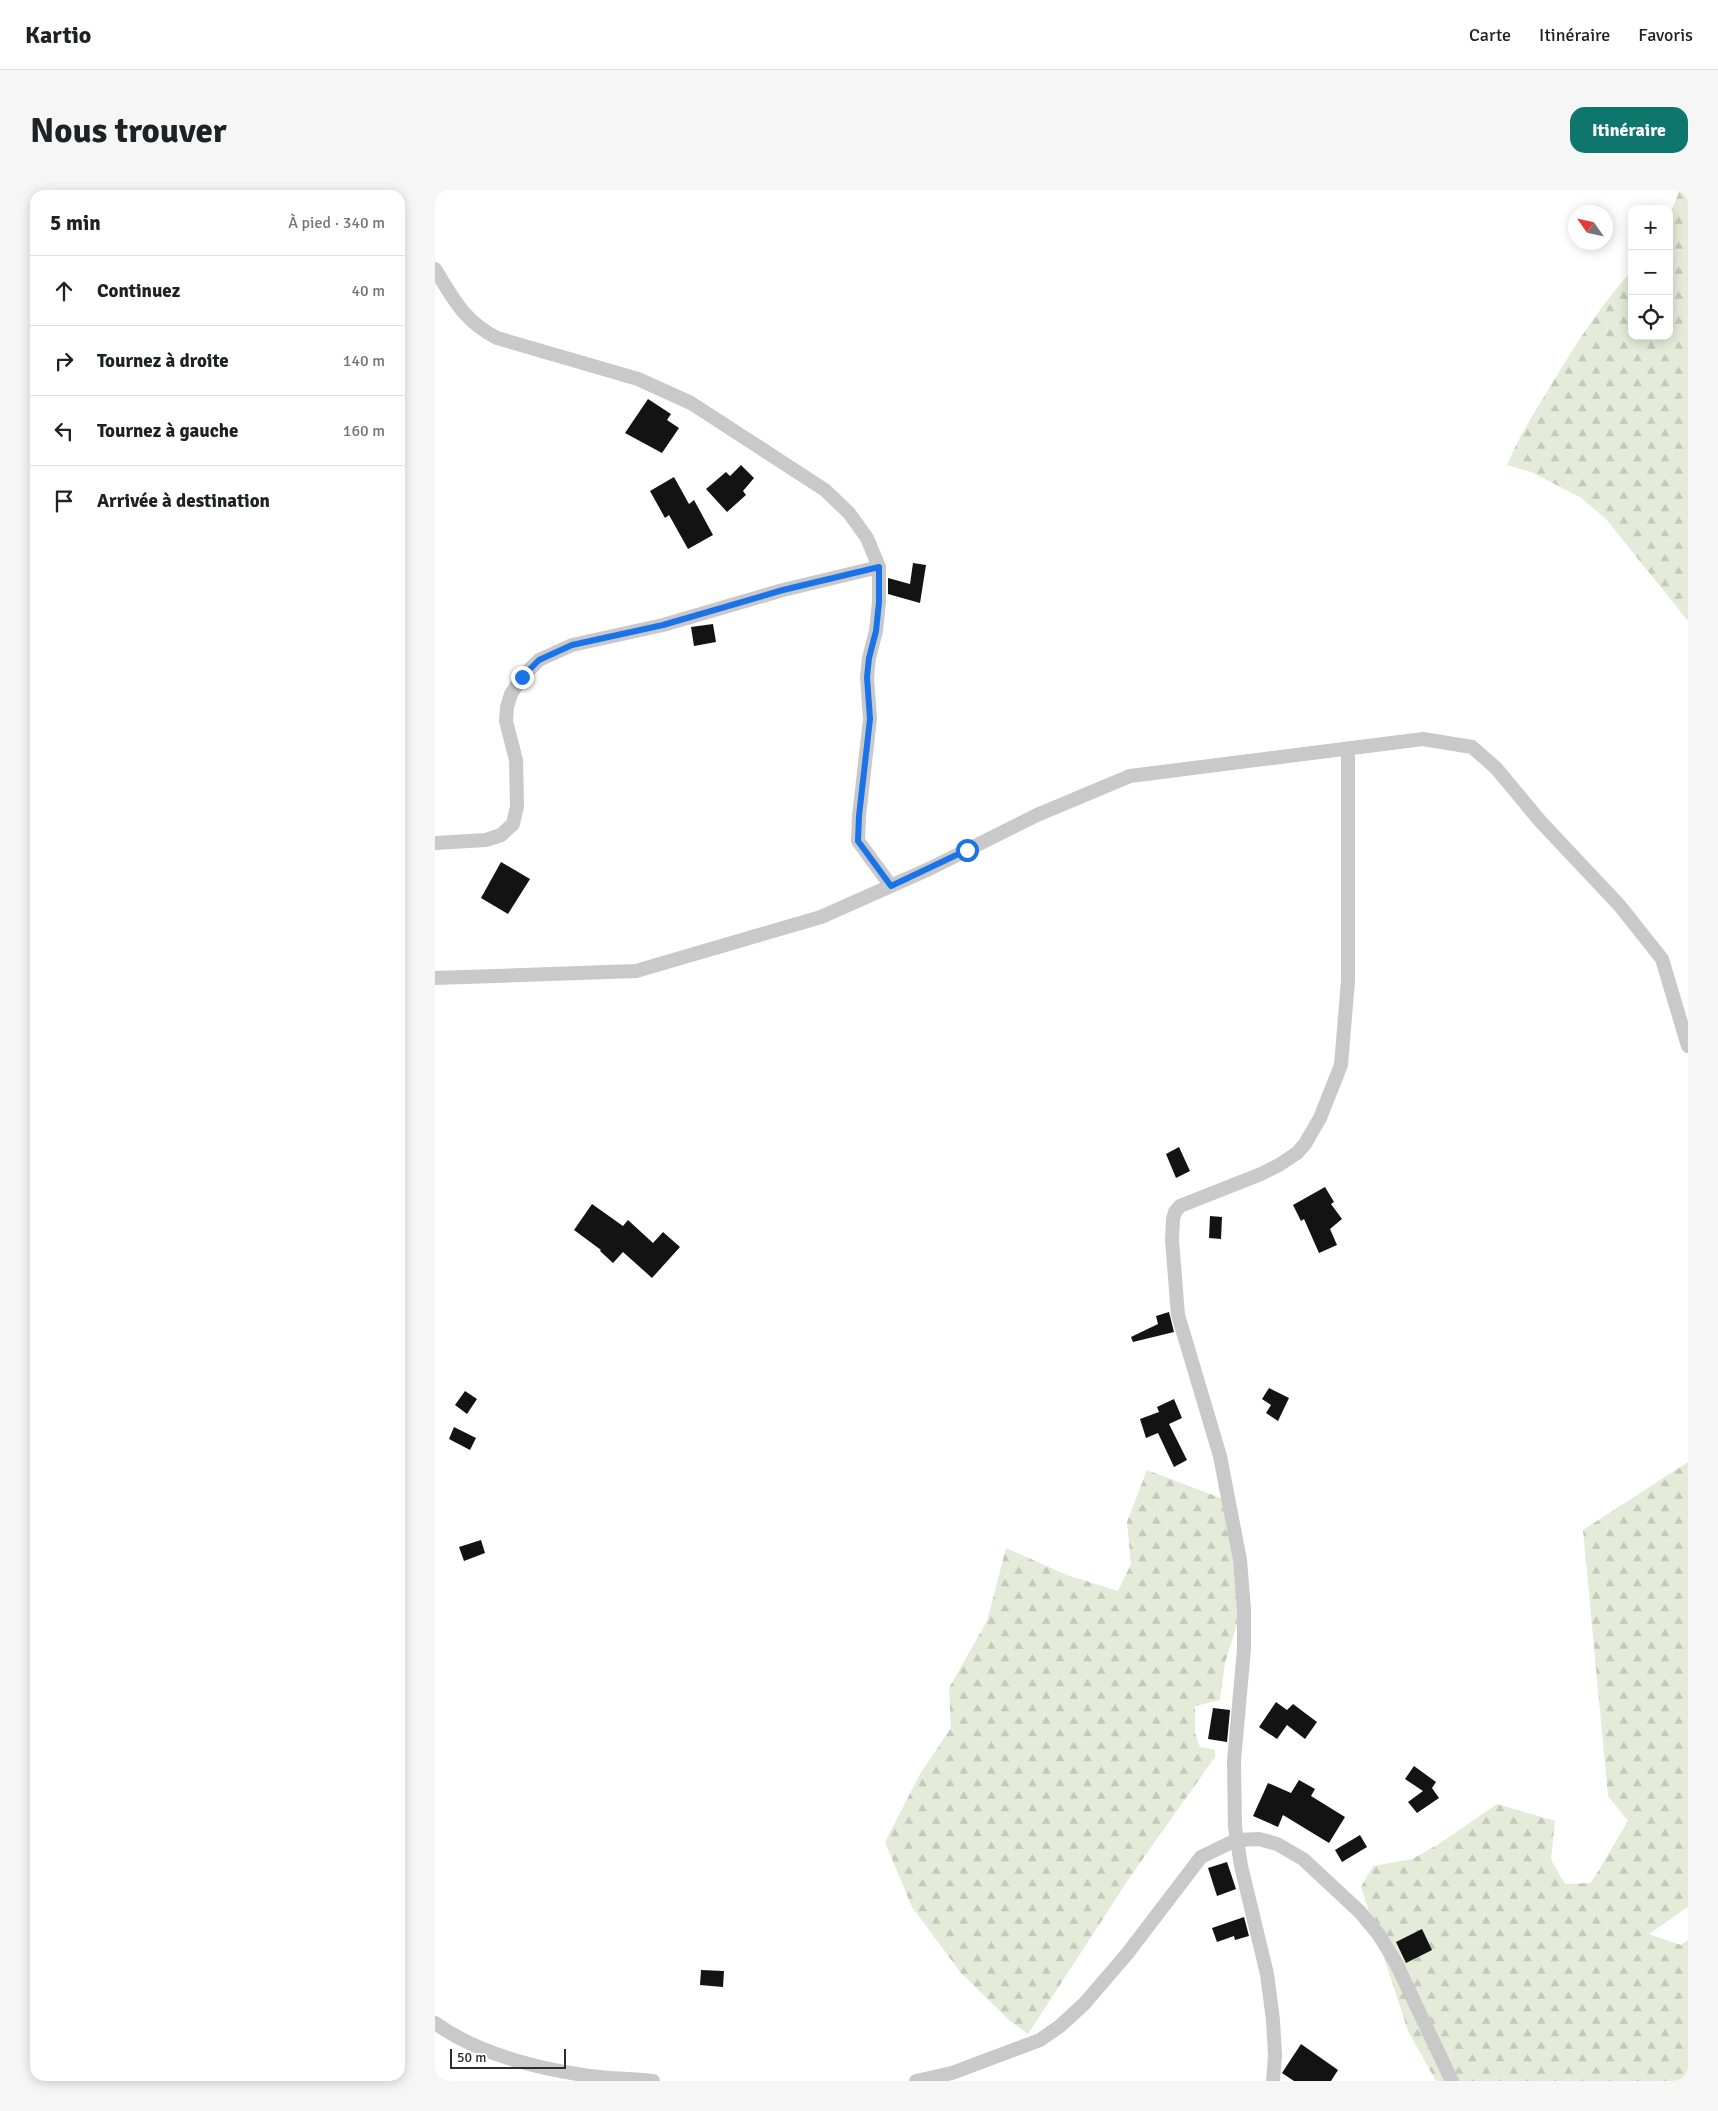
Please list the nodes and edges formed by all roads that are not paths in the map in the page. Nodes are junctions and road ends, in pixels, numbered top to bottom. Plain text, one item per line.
1 (435, 269) edge
2 (879, 567) junction
3 (1348, 749) junction
4 (435, 843) edge
5 (891, 886) junction
6 (435, 978) edge
7 (1688, 1046) edge
8 (1236, 1840) junction
9 (435, 2024) edge
10 (653, 2081) edge
11 (916, 2081) edge
12 (1273, 2081) edge
13 (1452, 2081) edge

1 - 2 street
2 - 4 street
2 - 5 street
3 - 5 street
3 - 7 street
3 - 8 street
5 - 6 street
8 - 11 street
8 - 12 street
8 - 13 street
9 - 10 street

